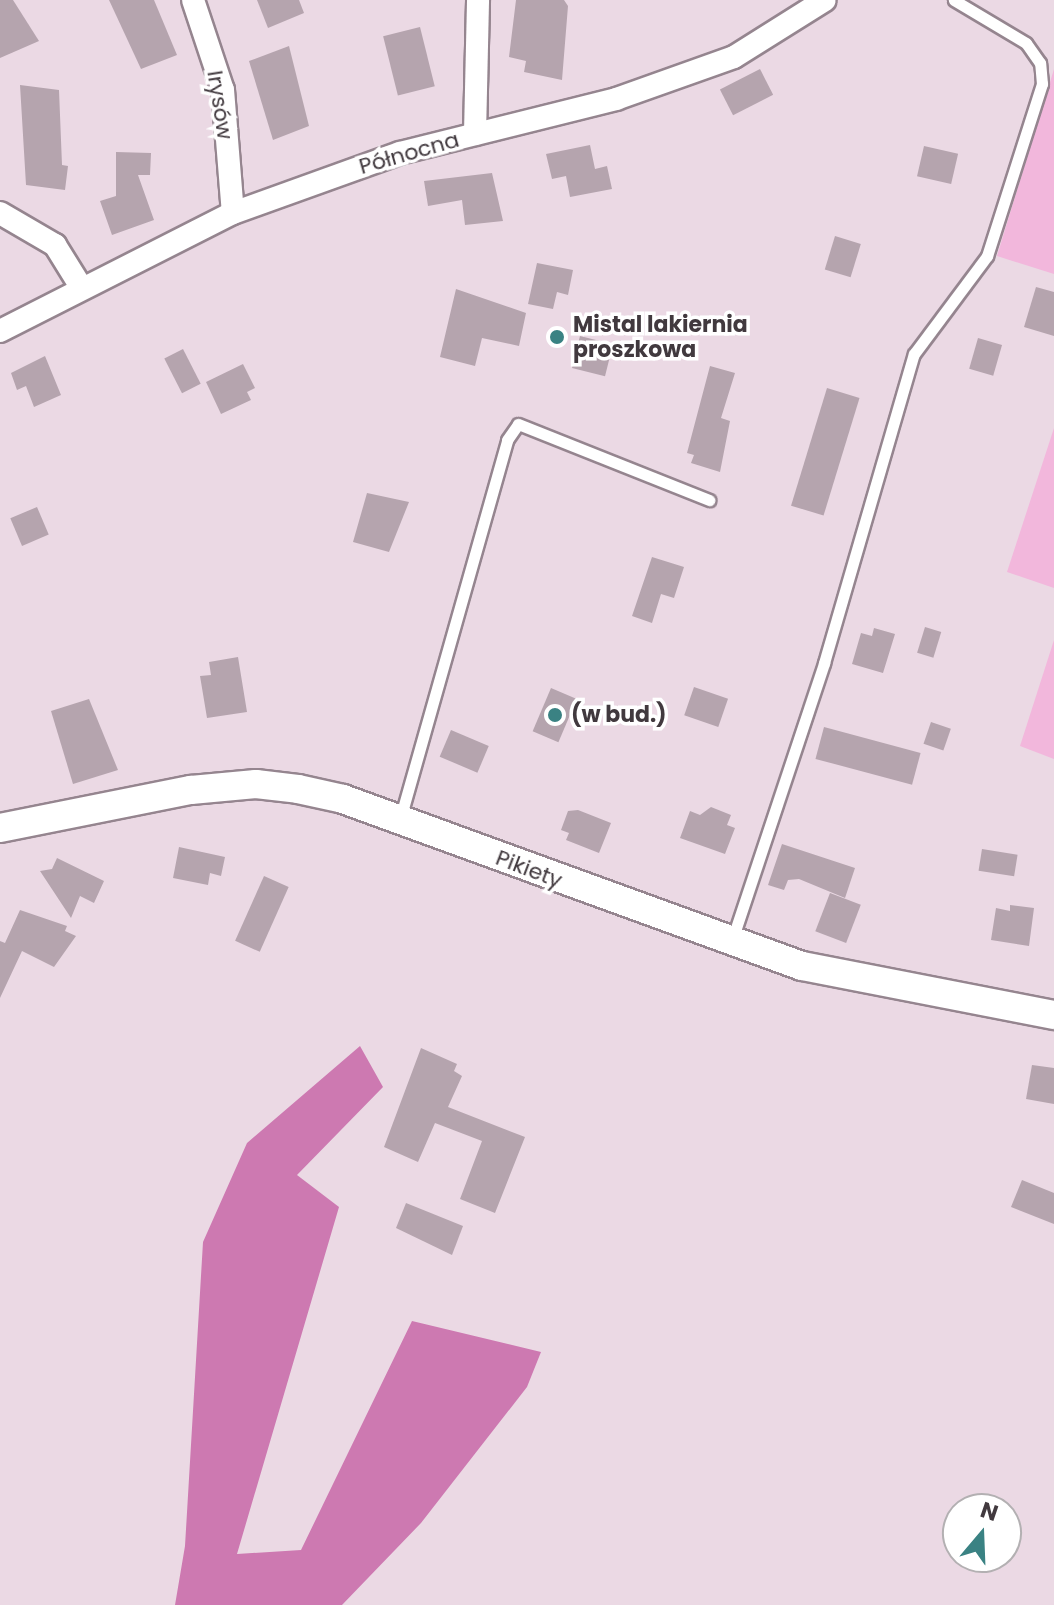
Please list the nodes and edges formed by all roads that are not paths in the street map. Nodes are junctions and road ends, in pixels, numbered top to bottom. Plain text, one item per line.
1 (193, 0) edge
2 (478, 0) edge
3 (825, 0) edge
4 (954, 0) edge
5 (1040, 63) junction
6 (1054, 67) edge
7 (475, 134) junction
8 (0, 213) edge
9 (233, 213) junction
10 (81, 287) junction
11 (0, 331) edge
12 (709, 500) dead end
13 (400, 819) junction
14 (0, 828) edge
15 (731, 944) junction
16 (1054, 1015) edge

1 - 9 street, Irysów
2 - 7 street
3 - 7 street, Północna
4 - 5 lane
5 - 6 lane
5 - 15 lane
7 - 9 street, Północna
8 - 10 street
9 - 10 street, Północna
10 - 11 street, Północna
12 - 13 lane
13 - 14 street, Pikiety
13 - 15 street, Pikiety
15 - 16 street, Pikiety

